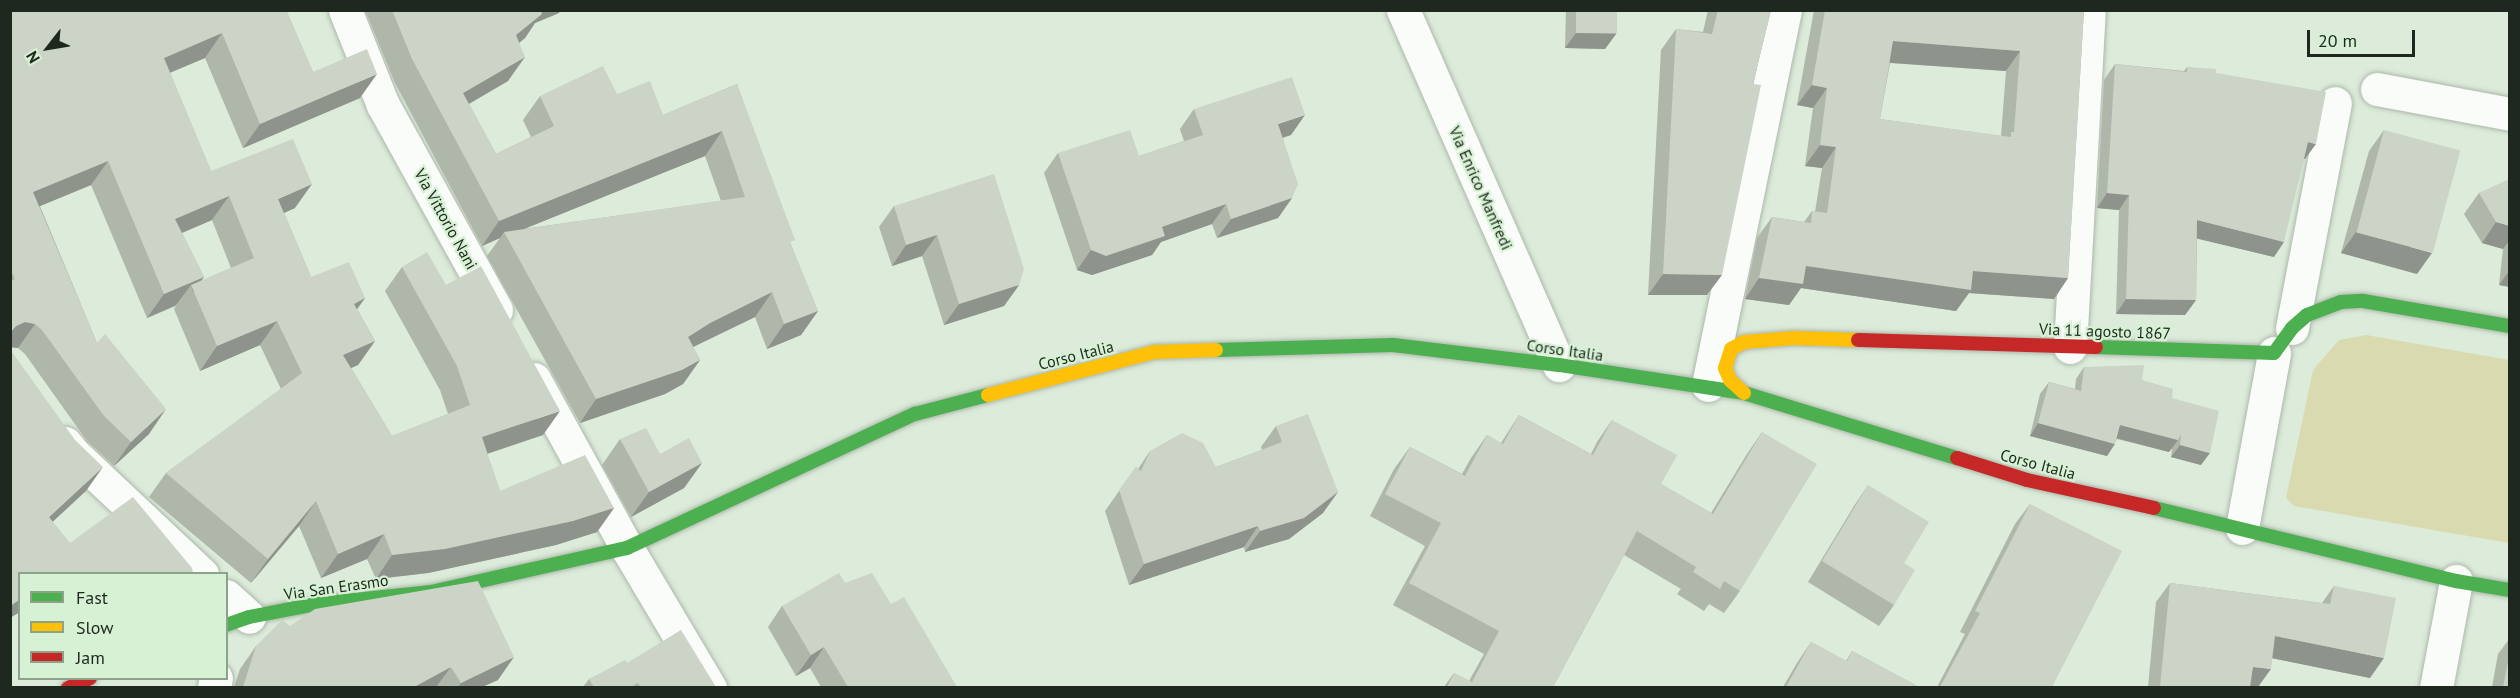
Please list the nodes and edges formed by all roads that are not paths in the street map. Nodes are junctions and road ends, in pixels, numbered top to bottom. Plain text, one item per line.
1 (345, 10) edge
2 (1402, 10) edge
3 (1785, 10) edge
4 (2089, 10) edge
5 (2377, 89) dead end
6 (2335, 103) dead end
7 (2510, 114) edge
8 (2510, 326) edge
9 (2283, 341) junction
10 (2070, 347) junction
11 (1559, 365) junction
12 (1707, 388) junction
13 (1744, 393) junction
14 (45, 414) edge
15 (2242, 528) junction
16 (627, 548) junction
17 (201, 572) edge
18 (2456, 581) junction
19 (2510, 590) edge
20 (232, 620) edge
21 (85, 680) edge
22 (68, 687) edge
23 (710, 687) edge
24 (2436, 687) edge

1 - 16 street, Via Vittorio Nani
2 - 11 street, Via Enrico Manfredi
3 - 12 street
4 - 10 street
5 - 7 street
6 - 9 street
8 - 9 main road
9 - 10 main road, Via 11 agosto 1867
9 - 15 street
10 - 13 main road, Via 11 agosto 1867
11 - 12 main road, Corso Italia
11 - 16 main road, Corso Italia
12 - 13 main road, Corso Italia
13 - 15 main road, Corso Italia
14 - 17 street
15 - 18 main road, Corso Italia
16 - 20 main road, Via San Erasmo
16 - 23 street, Via Vittorio Nani
18 - 19 main road, Corso Italia
18 - 24 street
21 - 22 main road

